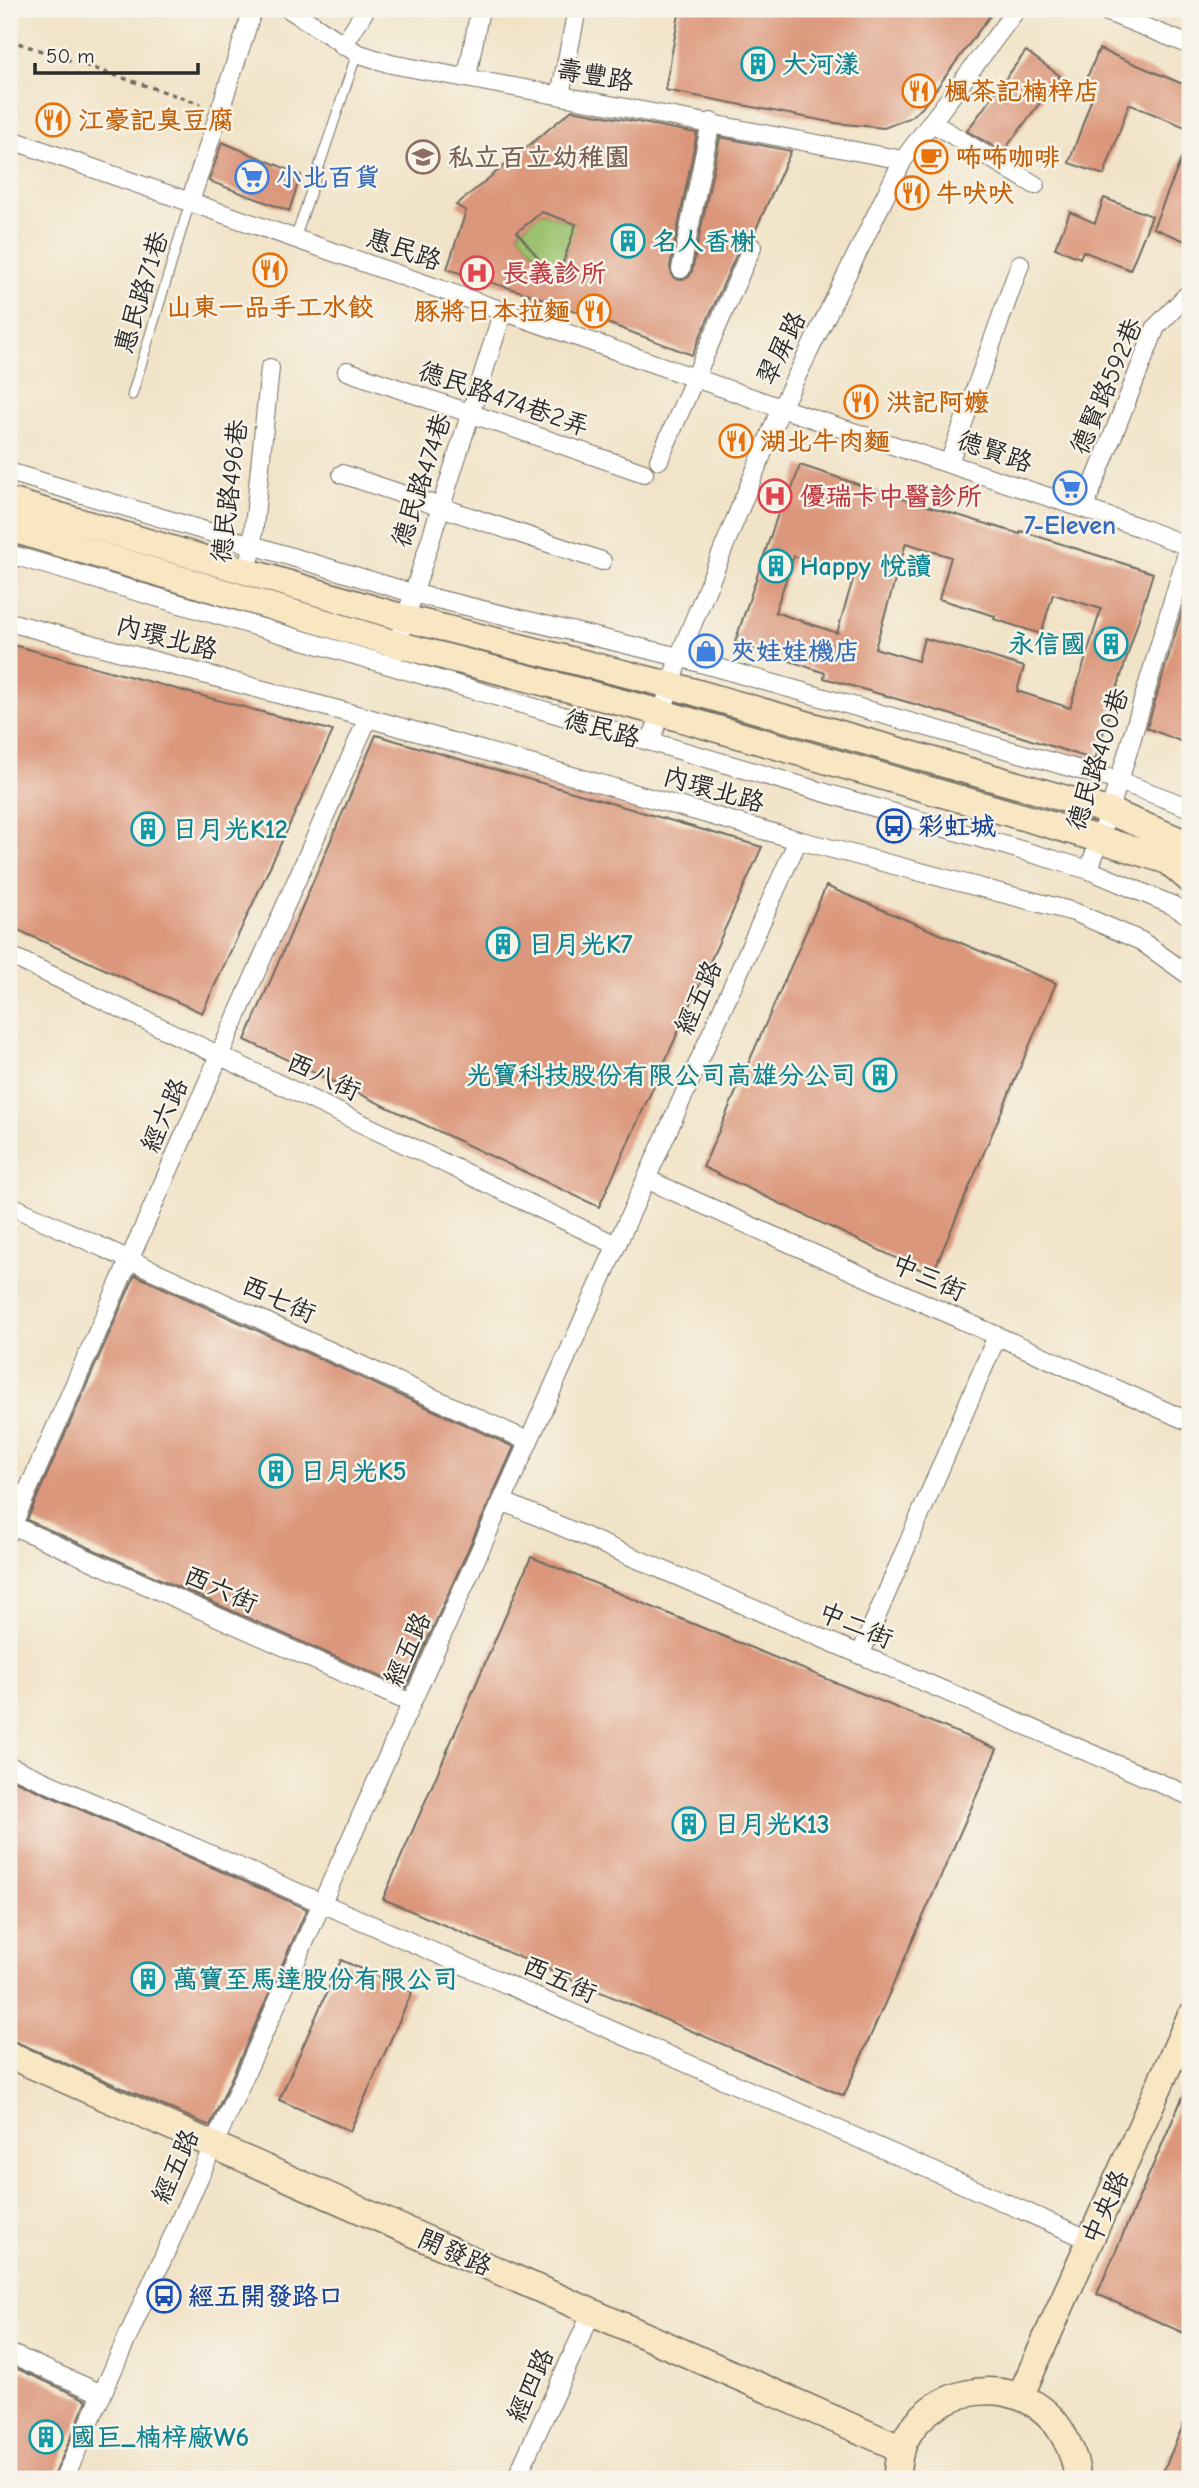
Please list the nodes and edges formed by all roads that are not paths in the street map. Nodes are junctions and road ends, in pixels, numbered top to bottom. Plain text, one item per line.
1 (253, 9) edge
2 (289, 9) edge
3 (366, 9) edge
4 (480, 9) edge
5 (577, 9) edge
6 (1017, 9) edge
7 (1100, 9) edge
8 (1190, 45) edge
9 (350, 50) junction
10 (467, 77) junction
11 (560, 95) junction
12 (711, 122) junction
13 (931, 122) junction
14 (9, 139) edge
15 (903, 160) junction
16 (1035, 185) dead end
17 (190, 202) junction
18 (295, 239) junction
19 (752, 247) dead end
20 (1020, 264) dead end
21 (681, 269) dead end
22 (1189, 299) edge
23 (503, 311) junction
24 (270, 368) dead end
25 (347, 371) dead end
26 (695, 378) junction
27 (132, 394) dead end
28 (781, 408) junction
29 (470, 414) junction
30 (659, 460) dead end
31 (949, 463) junction
32 (9, 472) edge
33 (644, 473) dead end
34 (342, 474) dead end
35 (9, 501) edge
36 (440, 506) junction
37 (1084, 509) junction
38 (9, 528) edge
39 (1190, 546) edge
40 (9, 554) edge
41 (250, 559) junction
42 (602, 561) dead end
43 (408, 606) junction
44 (238, 609) junction
45 (9, 622) edge
46 (394, 655) junction
47 (679, 657) junction
48 (670, 685) junction
49 (662, 713) junction
50 (368, 718) junction
51 (650, 741) junction
52 (1119, 781) junction
53 (1190, 808) edge
54 (1108, 811) junction
55 (1100, 839) junction
56 (798, 840) junction
57 (1190, 850) edge
58 (1089, 870) junction
59 (1190, 880) edge
60 (1190, 916) edge
61 (9, 955) edge
62 (1190, 976) edge
63 (219, 1055) junction
64 (646, 1179) junction
65 (9, 1205) edge
66 (616, 1245) junction
67 (129, 1260) junction
68 (997, 1336) junction
69 (1190, 1422) edge
70 (528, 1441) junction
71 (502, 1501) junction
72 (10, 1527) edge
73 (860, 1655) junction
74 (411, 1703) junction
75 (9, 1766) edge
76 (1190, 1796) edge
77 (321, 1903) junction
78 (1190, 2017) edge
79 (9, 2055) edge
80 (214, 2145) junction
81 (1090, 2240) junction
82 (592, 2312) junction
83 (9, 2353) edge
84 (102, 2394) junction
85 (1020, 2397) junction
86 (902, 2449) junction
87 (64, 2479) edge
88 (516, 2479) edge
89 (897, 2479) edge
90 (1077, 2479) edge

1 - 17 street
2 - 9 street, 壽豐路
3 - 9 street
4 - 10 street
5 - 11 street
6 - 13 street, 翠屏路
7 - 8 street
9 - 10 street, 壽豐路
9 - 18 lane
10 - 11 street, 壽豐路
11 - 12 street, 壽豐路
12 - 15 street, 壽豐路
12 - 21 street
13 - 15 street, 翠屏路
13 - 16 street
14 - 17 street, 惠民路
15 - 28 street, 翠屏路
17 - 18 street, 惠民路
17 - 27 lane, 惠民路71巷
18 - 23 street, 惠民路
19 - 26 street
20 - 31 street
22 - 37 street, 德賢路592巷
23 - 26 street, 惠民路
23 - 29 street, 德民路474巷
24 - 41 street, 德民路496巷
25 - 29 street, 德民路474巷2弄
26 - 28 street, 惠民路
26 - 30 street
28 - 31 street, 德賢路
28 - 47 street, 翠屏路
29 - 33 street, 德民路474巷2弄
29 - 36 street, 德民路474巷
31 - 37 street, 德賢路
32 - 41 street
34 - 36 street
35 - 41 street
36 - 42 street
36 - 43 street, 德民路474巷
37 - 39 street, 德賢路
38 - 44 street, 德民路
39 - 52 street, 德民路400巷
40 - 44 street, 德民路
41 - 43 street
41 - 44 street, 德民路496巷
43 - 46 street, 德民路474巷
43 - 47 street
43 - 48 street
44 - 46 street, 德民路
45 - 50 street, 內環北路
46 - 49 street, 德民路
46 - 51 street, 德民路
47 - 48 street, 翠屏路
47 - 52 street
48 - 49 street, 翠屏路
48 - 54 street
49 - 51 street, 翠屏路
49 - 55 street, 德民路
50 - 56 street, 內環北路
50 - 63 street, 經六路
51 - 58 street, 德民路
52 - 53 street
52 - 54 street, 德民路400巷
54 - 55 street, 德民路400巷
54 - 57 street
55 - 58 street, 德民路400巷
55 - 59 street, 德民路
56 - 62 street, 內環北路
56 - 64 street, 經五路
58 - 60 street, 德民路
61 - 63 street, 西八街
63 - 66 street, 西八街
63 - 67 street, 經六路
64 - 66 street, 經五路
64 - 68 street, 中三街
65 - 67 street, 西七街
66 - 70 street, 經五路
67 - 70 street, 西七街
67 - 72 street, 經六路
68 - 69 street, 中三街
68 - 73 street
70 - 71 street, 經五路
71 - 73 street, 中二街
71 - 74 street, 經五路
72 - 74 street, 西六街
73 - 76 street, 中二街
74 - 77 street, 經五路
75 - 77 street, 西五街
77 - 80 street, 經五路
77 - 81 street, 西五街
78 - 81 street, 中央路
79 - 80 street, 開發路
80 - 82 street, 開發路
80 - 84 street, 經五路
81 - 85 street, 中央路
82 - 86 street, 開發路
82 - 88 street, 經四路
83 - 84 street
84 - 87 street, 經五路
85 - 86 street
85 - 90 street
86 - 89 street

